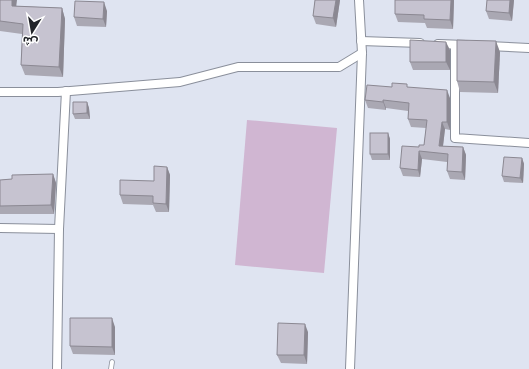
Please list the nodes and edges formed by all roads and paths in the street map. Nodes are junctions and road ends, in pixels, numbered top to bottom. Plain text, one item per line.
1 (359, 0) edge
2 (361, 41) junction
3 (456, 45) junction
4 (529, 48) edge
5 (362, 53) junction
6 (66, 91) junction
7 (0, 92) edge
8 (529, 143) edge
9 (0, 228) edge
10 (59, 229) junction
11 (112, 362) dead end
12 (57, 369) edge
13 (111, 369) edge
14 (350, 369) edge

1 - 2 street
2 - 3 street
2 - 5 street
3 - 4 street
3 - 8 street
5 - 6 street
5 - 14 street
6 - 7 street
6 - 10 street
9 - 10 street
10 - 12 street
11 - 13 lane

